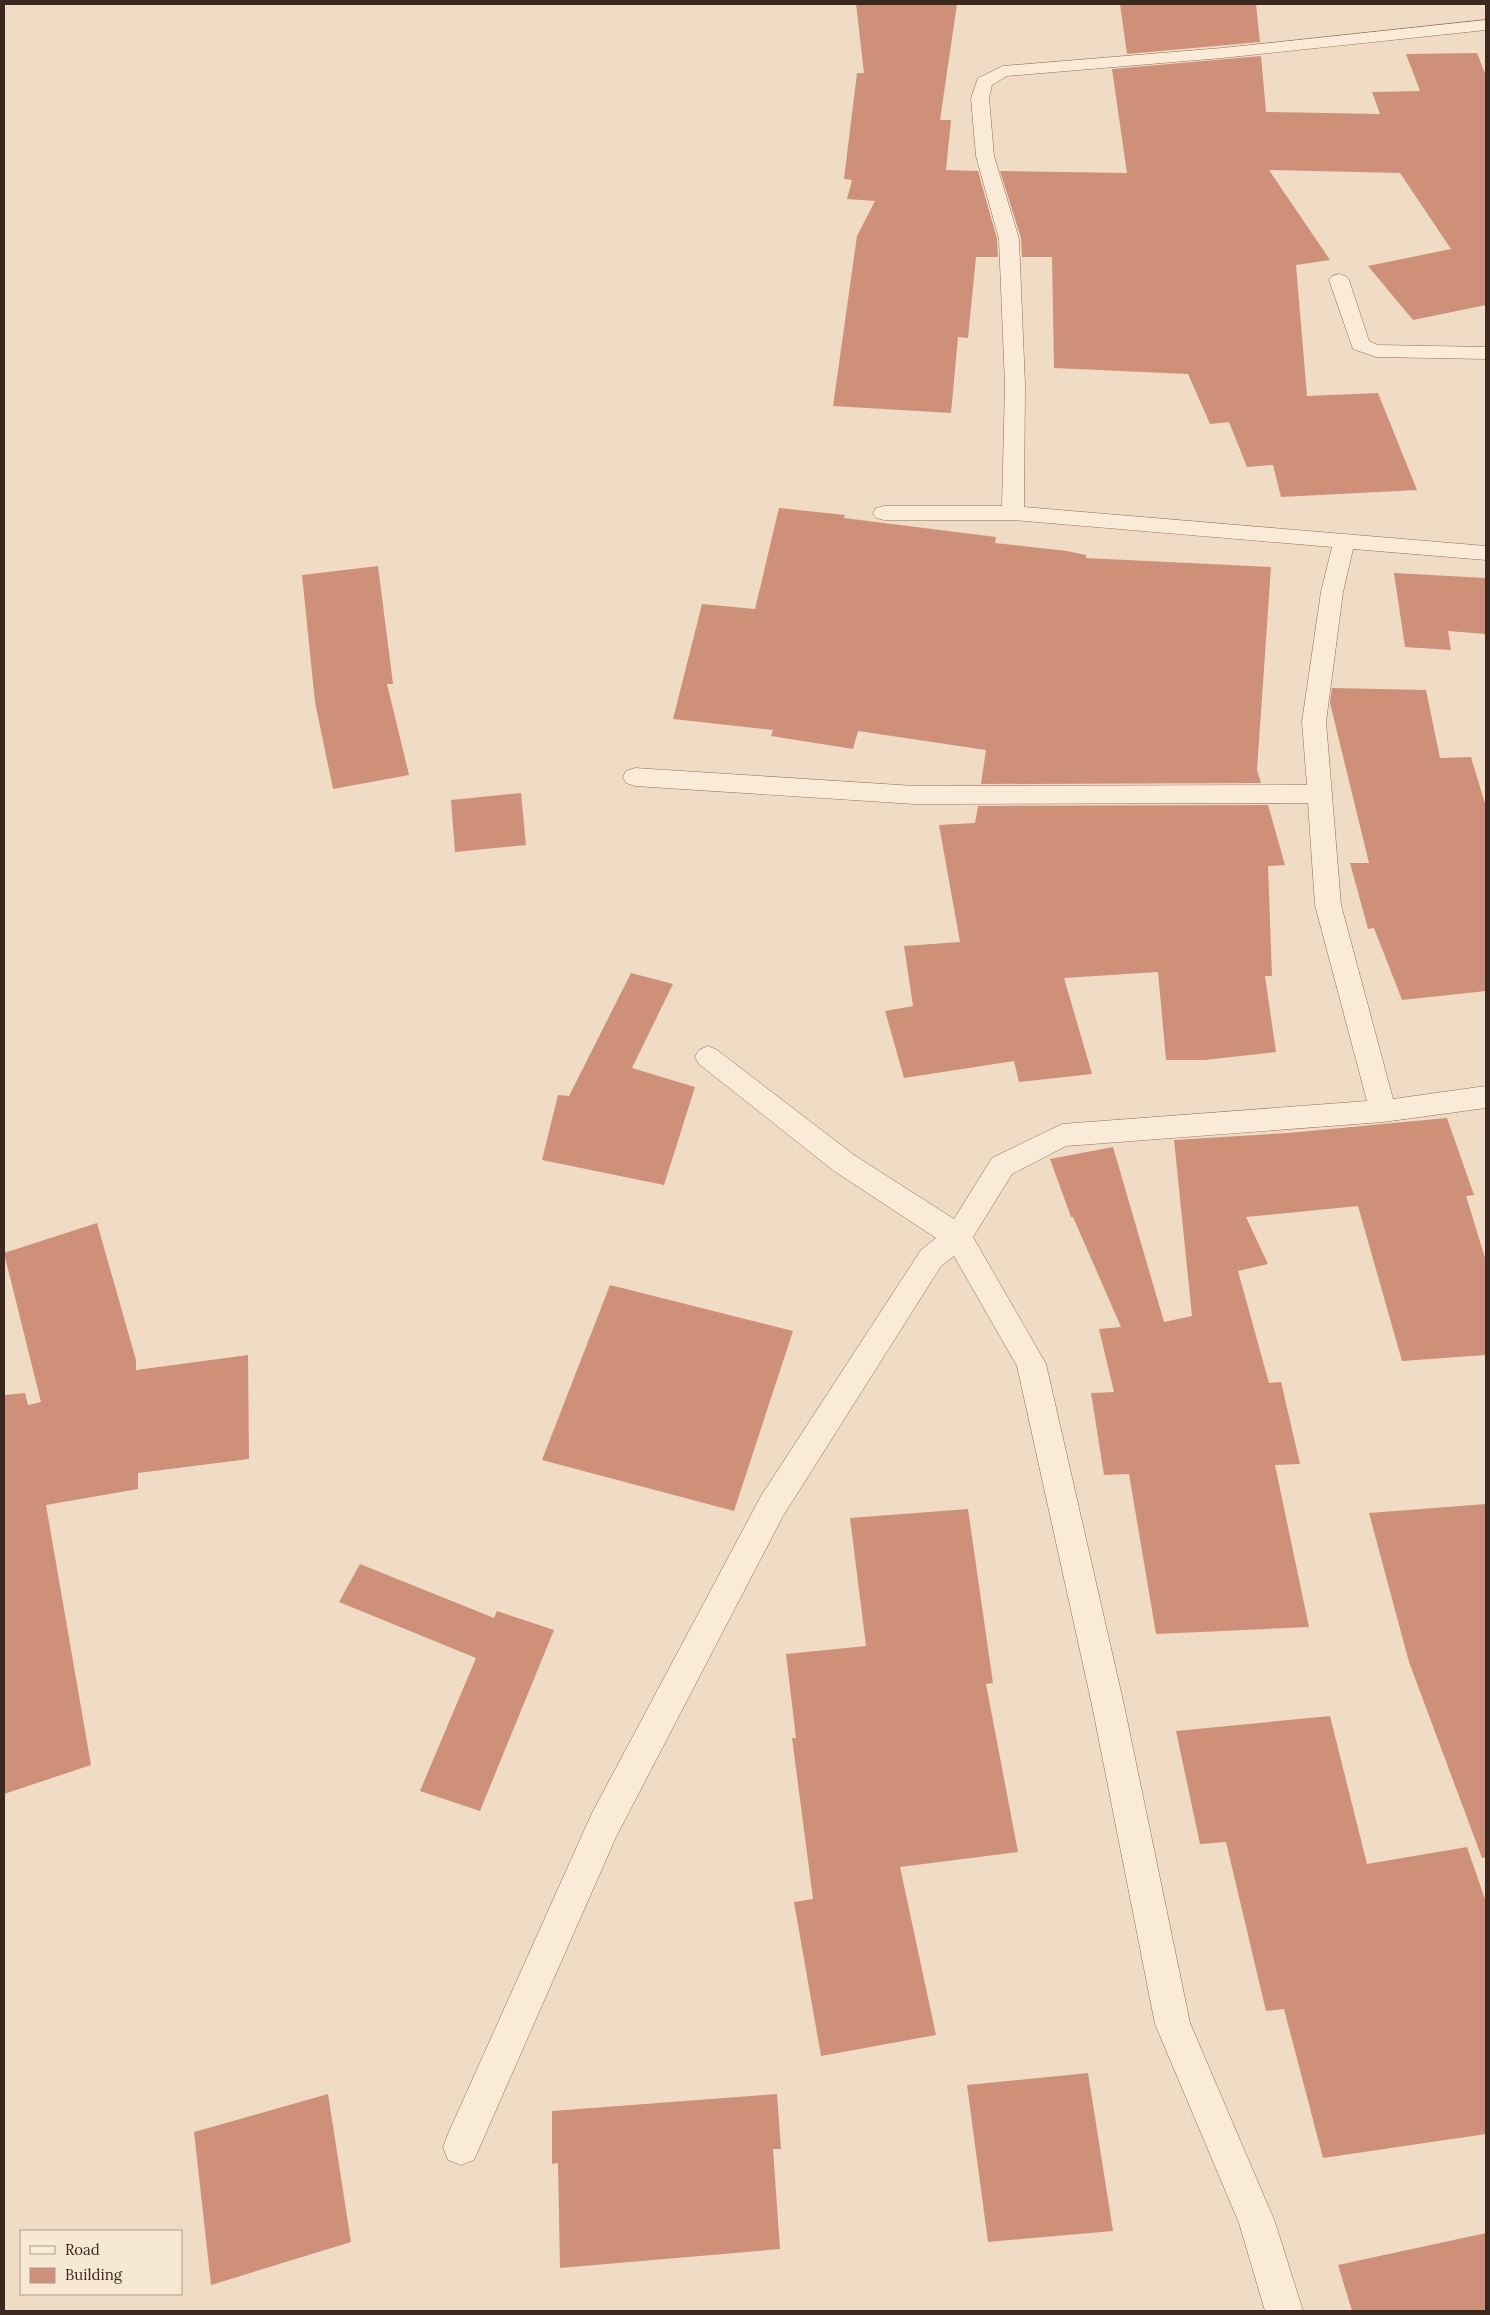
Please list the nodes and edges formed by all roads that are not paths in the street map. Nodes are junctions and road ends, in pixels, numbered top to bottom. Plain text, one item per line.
1 (1486, 26) edge
2 (1338, 280) dead end
3 (1486, 353) edge
4 (884, 513) dead end
5 (1013, 513) junction
6 (1344, 542) junction
7 (1486, 553) edge
8 (636, 777) dead end
9 (1320, 794) junction
10 (708, 1057) dead end
11 (1486, 1097) edge
12 (1384, 1110) junction
13 (958, 1237) junction
14 (462, 2147) dead end
15 (1284, 2311) edge

1 - 5 street
2 - 3 street
4 - 5 street
5 - 6 street
6 - 7 street
6 - 9 street
8 - 9 street
9 - 12 street
10 - 13 street
11 - 12 street
12 - 13 street
13 - 14 street
13 - 15 street

